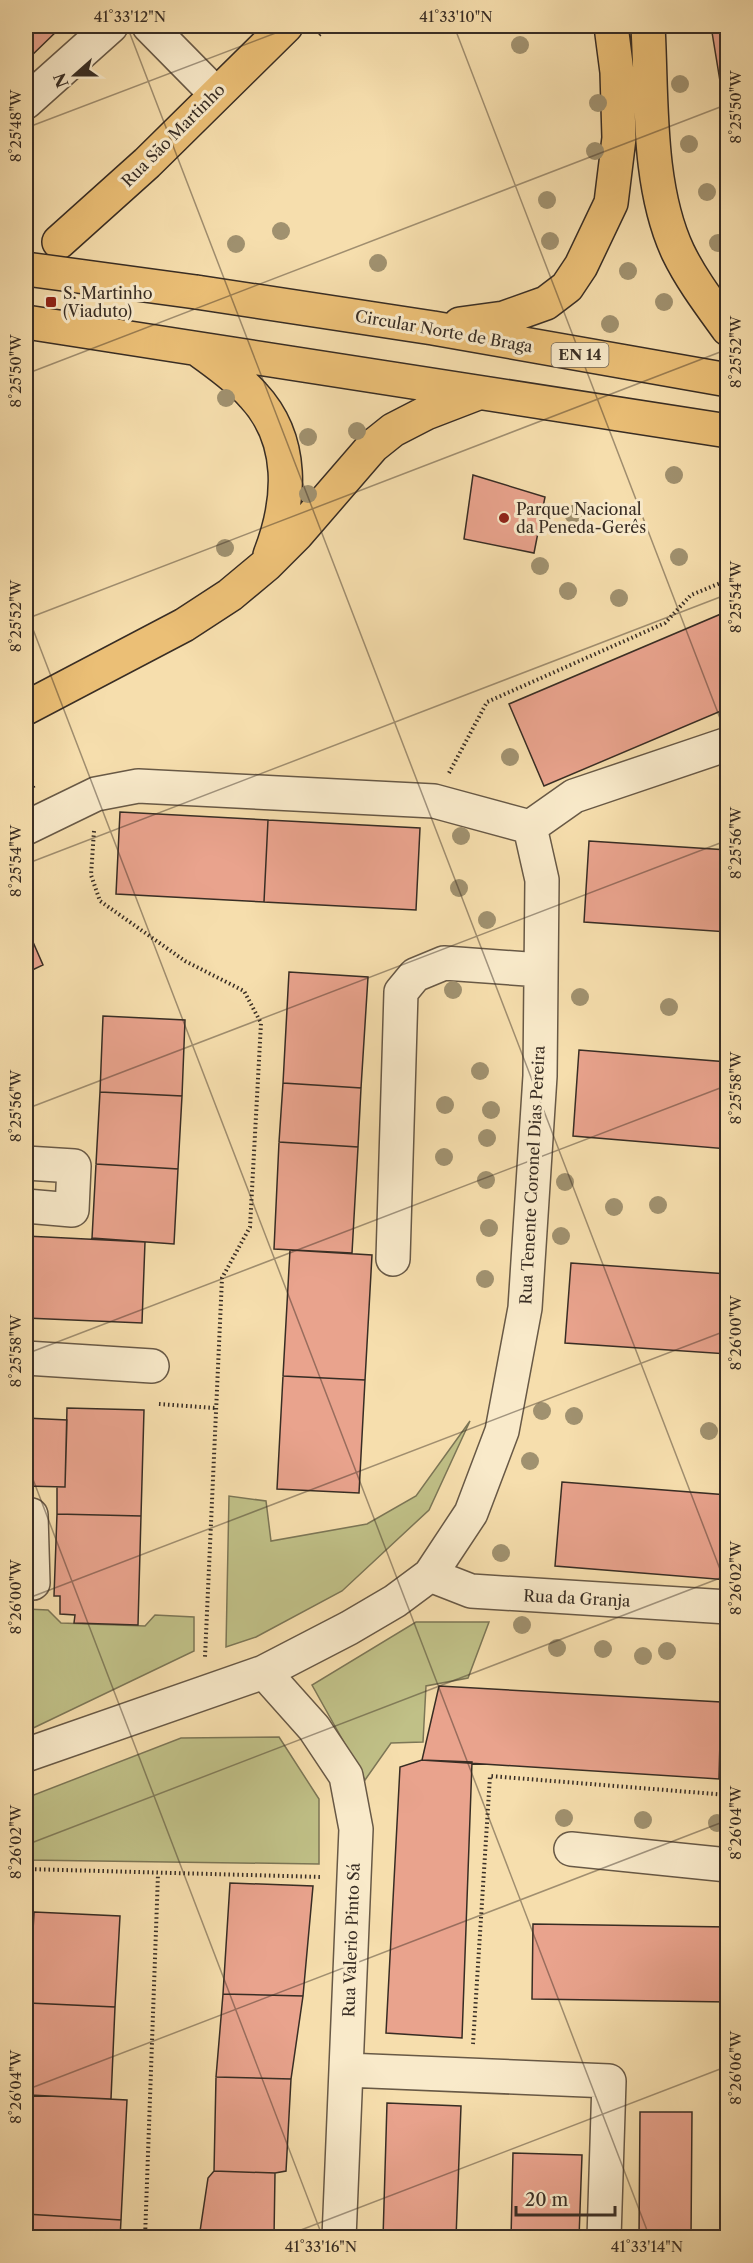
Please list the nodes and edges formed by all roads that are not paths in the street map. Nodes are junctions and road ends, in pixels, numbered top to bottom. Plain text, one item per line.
1 (111, 26) edge
2 (149, 26) edge
3 (286, 26) edge
4 (611, 26) edge
5 (648, 26) edge
6 (215, 93) junction
7 (26, 102) edge
8 (59, 242) dead end
9 (26, 269) edge
10 (26, 322) edge
11 (433, 328) junction
12 (728, 329) edge
13 (196, 348) junction
14 (728, 380) edge
15 (480, 392) junction
16 (728, 431) edge
17 (266, 565) junction
18 (26, 708) edge
19 (728, 744) edge
20 (530, 827) junction
21 (26, 828) edge
22 (541, 970) junction
23 (26, 1163) edge
24 (26, 1206) edge
25 (393, 1259) dead end
26 (26, 1358) edge
27 (153, 1366) dead end
28 (26, 1515) edge
29 (430, 1575) junction
30 (26, 1582) edge
31 (728, 1606) edge
32 (264, 1672) junction
33 (26, 1755) edge
34 (571, 1848) dead end
35 (728, 1864) edge
36 (346, 2070) junction
37 (339, 2238) edge
38 (604, 2238) edge

1 - 7 street
2 - 6 street
3 - 6 main road, Rua São Martinho
4 - 11 main road
5 - 12 main road
6 - 8 main road, Rua São Martinho
9 - 11 main road, Circular Norte de Braga / EN 14, bridge
10 - 13 main road
11 - 14 main road, Circular Norte de Braga / EN 14
13 - 15 main road
13 - 17 main road
15 - 16 main road
15 - 17 main road
17 - 18 main road
19 - 20 street
20 - 21 street
20 - 22 street, Rua Tenente Coronel Dias Pereira
22 - 25 street
22 - 29 street, Rua Tenente Coronel Dias Pereira
23 - 24 street
26 - 27 street
28 - 30 street
29 - 31 street, Rua da Granja
29 - 32 street, Rua Tenente Coronel Dias Pereira
32 - 33 street, Rua Tenente Coronel Dias Pereira
32 - 36 street, Rua Valerio Pinto Sá
34 - 35 street
36 - 37 street, Rua Valerio Pinto Sá
36 - 38 street

